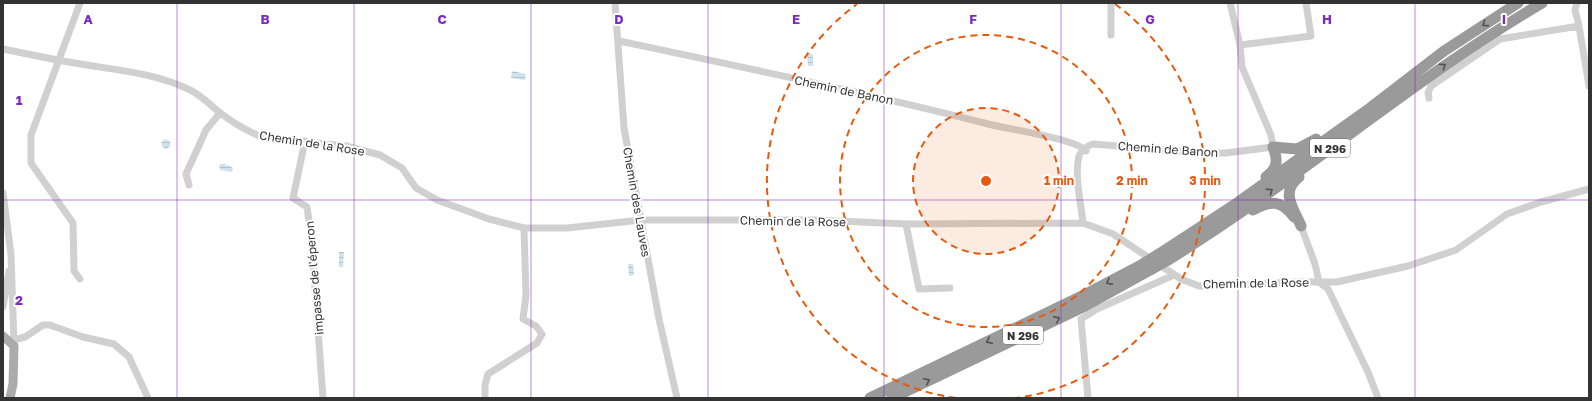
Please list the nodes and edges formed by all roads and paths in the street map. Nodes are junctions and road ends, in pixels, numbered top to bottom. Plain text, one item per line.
1 (80, 3) edge
2 (615, 3) edge
3 (1111, 3) edge
4 (1230, 3) edge
5 (1306, 3) edge
6 (1518, 3) edge
7 (1542, 3) edge
8 (1577, 3) edge
9 (1579, 26) junction
10 (1111, 35) dead end
11 (619, 41) junction
12 (1240, 45) junction
13 (3, 49) edge
14 (58, 60) junction
15 (1425, 79) junction
16 (1400, 83) junction
17 (1589, 86) edge
18 (1428, 98) dead end
19 (220, 113) junction
20 (305, 141) junction
21 (1273, 147) junction
22 (1083, 153) junction
23 (189, 185) dead end
24 (1589, 189) edge
25 (3, 193) edge
26 (640, 220) junction
27 (1083, 223) junction
28 (906, 224) junction
29 (1301, 226) junction
30 (524, 228) junction
31 (1190, 246) junction
32 (12, 254) junction
33 (1161, 255) junction
34 (1146, 265) junction
35 (1174, 275) junction
36 (80, 279) dead end
37 (1319, 282) junction
38 (950, 288) dead end
39 (3, 307) edge
40 (3, 336) edge
41 (14, 343) junction
42 (10, 398) edge
43 (148, 398) edge
44 (323, 398) edge
45 (485, 398) edge
46 (677, 398) edge
47 (870, 398) edge
48 (892, 398) edge
49 (1088, 398) edge
50 (1378, 398) edge

1 - 14 street
2 - 11 street, Chemin des Lauves
3 - 10 street
4 - 12 street
5 - 12 street
6 -> 16 highway, N 296
15 -> 7 highway, N 296
8 - 9 street
9 - 17 street
9 - 18 street
11 - 22 street, Chemin de Banon
11 - 26 street, Chemin des Lauves
12 - 21 street
13 - 14 street, Chemin de la Rose
14 - 19 street, Chemin de la Rose
14 - 36 street
15 - 29 highway
31 -> 15 highway, N 296
16 - 21 highway
16 - 33 highway, N 296
19 - 20 street, Chemin de la Rose
19 - 23 street
20 - 30 street, Chemin de la Rose
20 - 44 street, impasse de l'éperon
21 - 22 street, Chemin de Banon
21 - 33 highway
22 - 27 street
24 - 37 street, Chemin de la Rose
25 - 32 street
26 - 28 street, Chemin de la Rose
26 - 30 street, Chemin de la Rose
26 - 46 street, Chemin des Lauves
27 - 28 street, Chemin de la Rose
27 - 35 street, Chemin de la Rose
28 - 38 street
29 - 31 highway
29 - 37 street
30 - 45 street
31 - 33 highway, N 296
32 - 39 street
32 - 41 street
33 - 34 highway, N 296, bridge
34 -> 47 highway, N 296
48 -> 34 highway, N 296
35 - 37 street, Chemin de la Rose
35 - 49 street
37 - 50 street
40 - 41 main road
41 - 42 main road
41 - 43 street

